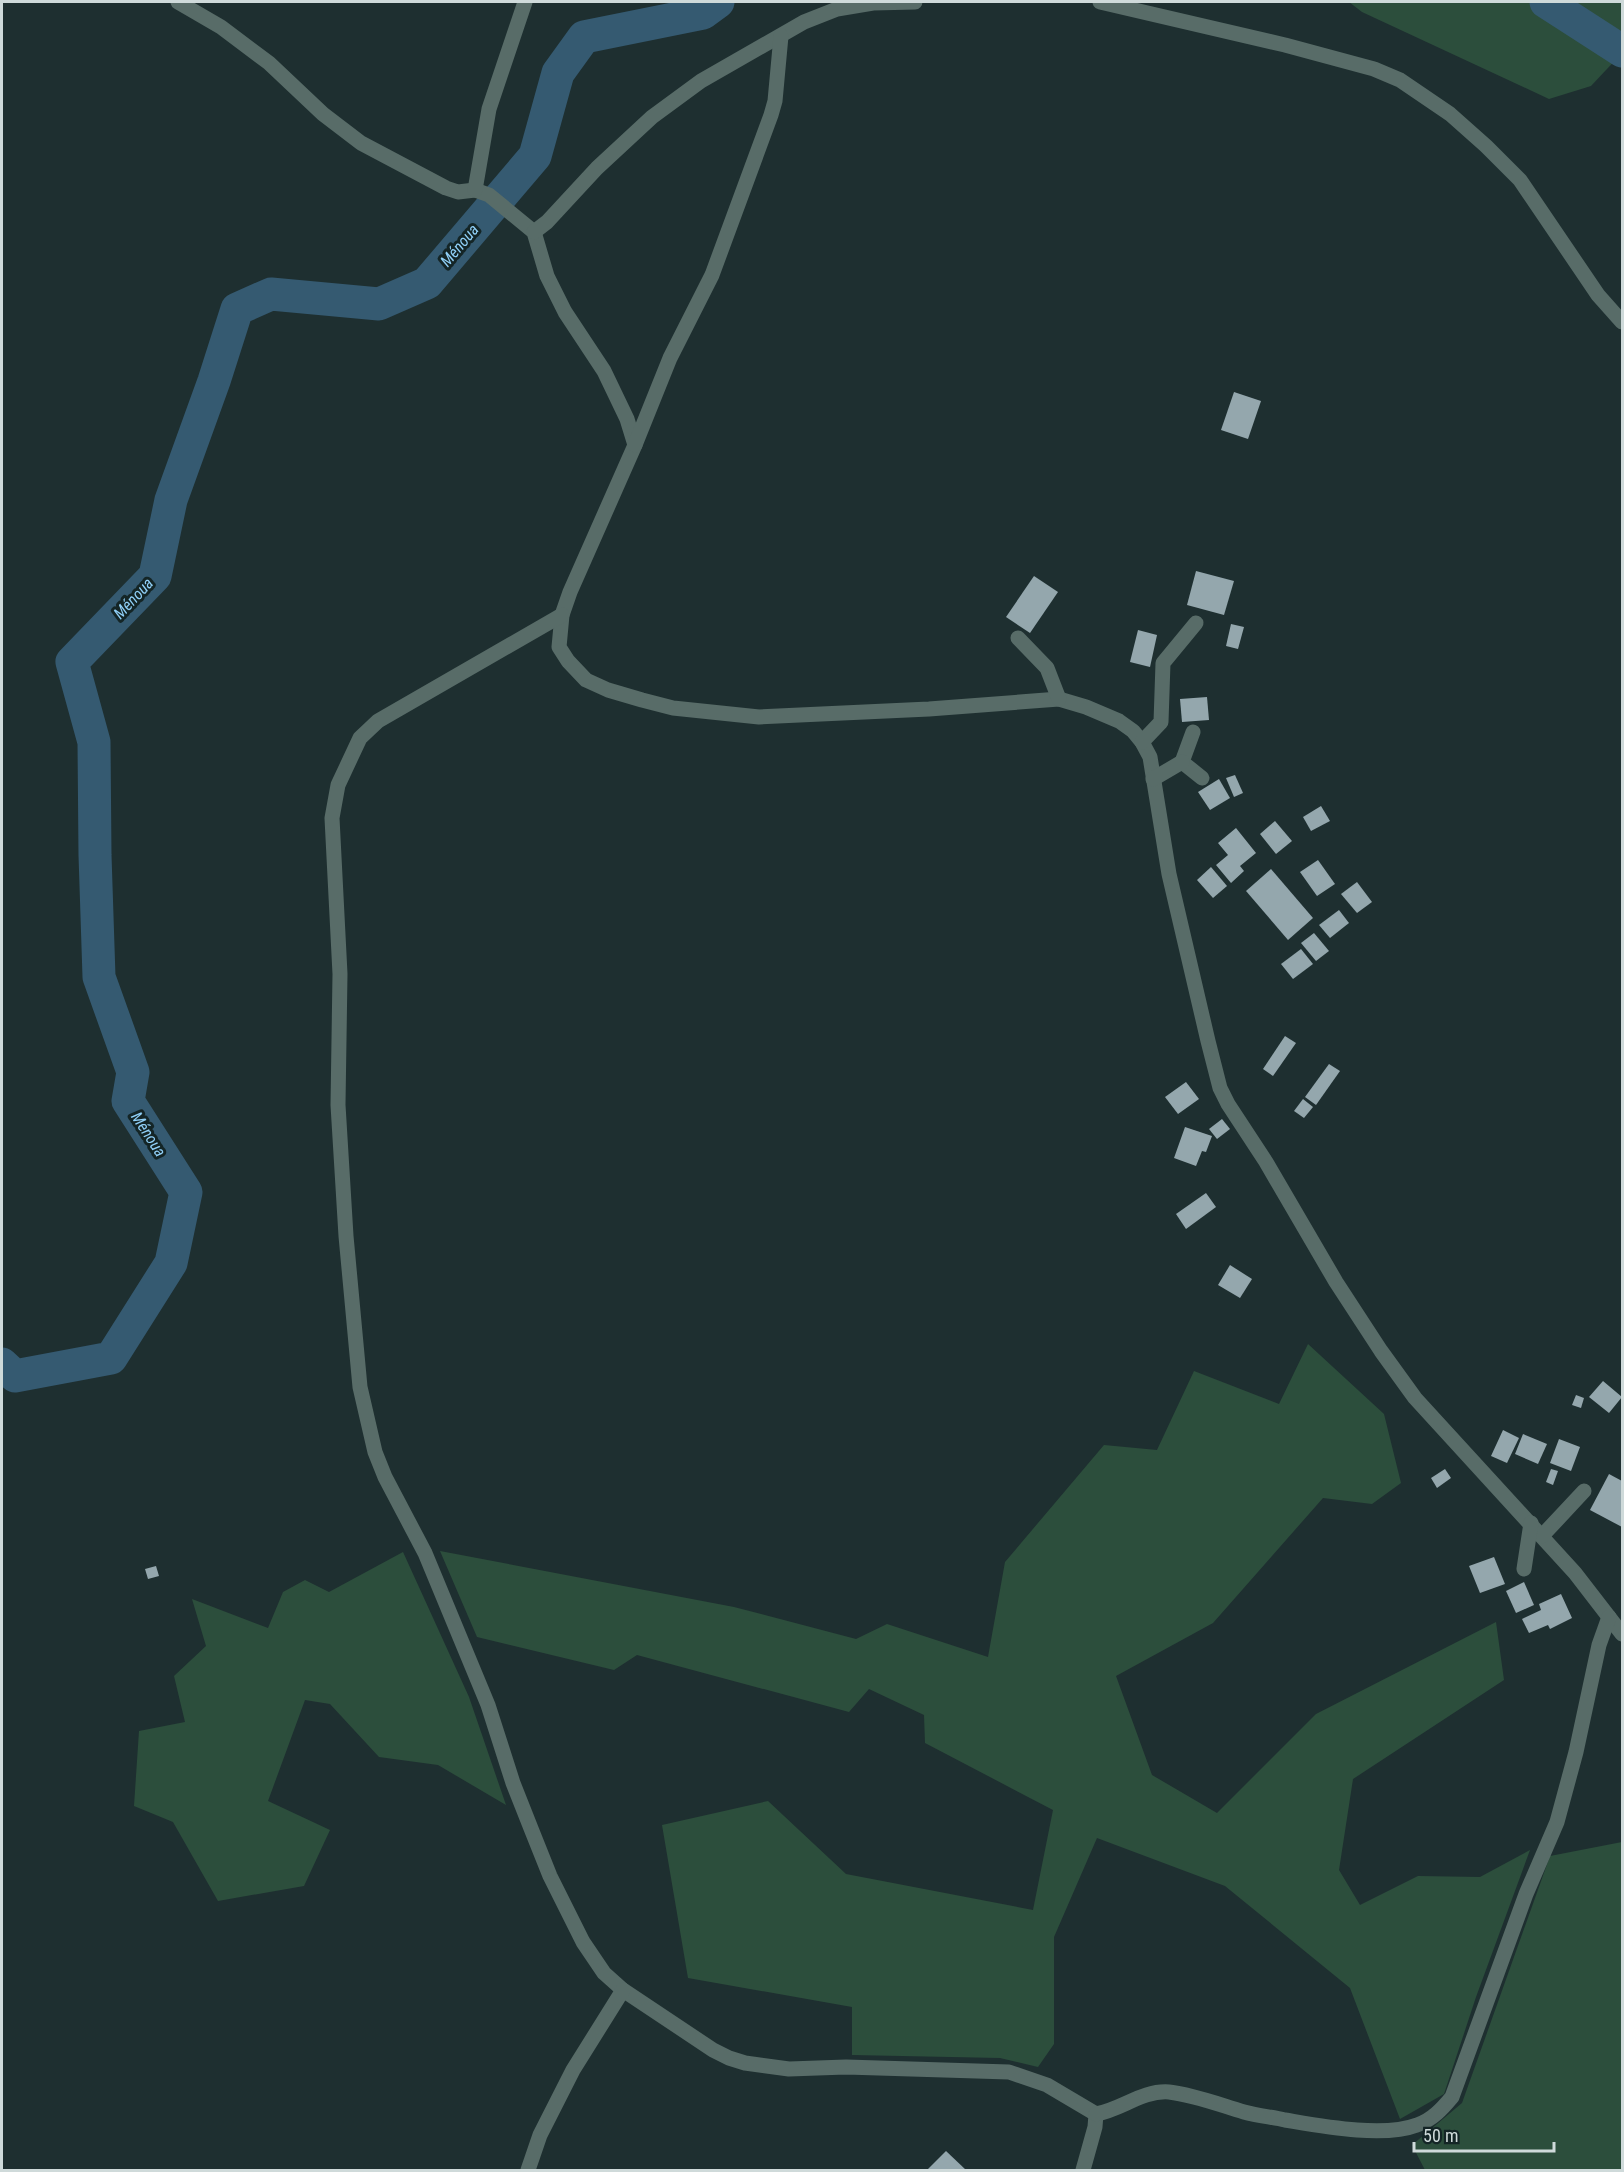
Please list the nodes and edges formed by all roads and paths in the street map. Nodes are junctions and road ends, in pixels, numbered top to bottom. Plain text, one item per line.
1 (178, 2) edge
2 (525, 2) edge
3 (915, 2) edge
4 (1100, 2) edge
5 (781, 36) junction
6 (482, 193) junction
7 (534, 232) junction
8 (1623, 322) edge
9 (635, 445) junction
10 (562, 615) junction
11 (1196, 623) dead end
12 (1018, 638) dead end
13 (1059, 699) junction
14 (1193, 732) dead end
15 (1142, 742) junction
16 (1182, 762) junction
17 (1202, 778) dead end
18 (1153, 779) junction
19 (1584, 1491) dead end
20 (1531, 1523) junction
21 (1542, 1536) junction
22 (1524, 1569) dead end
23 (1610, 1617) junction
24 (1623, 1634) edge
25 (623, 1990) junction
26 (1096, 2114) junction
27 (528, 2170) edge
28 (1083, 2170) edge

1 - 6 street
2 - 6 street
3 - 5 street
4 - 8 street
5 - 7 street
5 - 9 street
6 - 7 street
7 - 9 street
9 - 10 street
10 - 13 street
10 - 25 street
11 - 15 street
12 - 13 street
13 - 15 street
14 - 16 street
15 - 18 street
16 - 17 street
16 - 18 street
18 - 20 street
19 - 21 street
20 - 21 street
20 - 22 street
21 - 23 street
23 - 24 street
23 - 26 street
25 - 26 street
25 - 27 street
26 - 28 street

